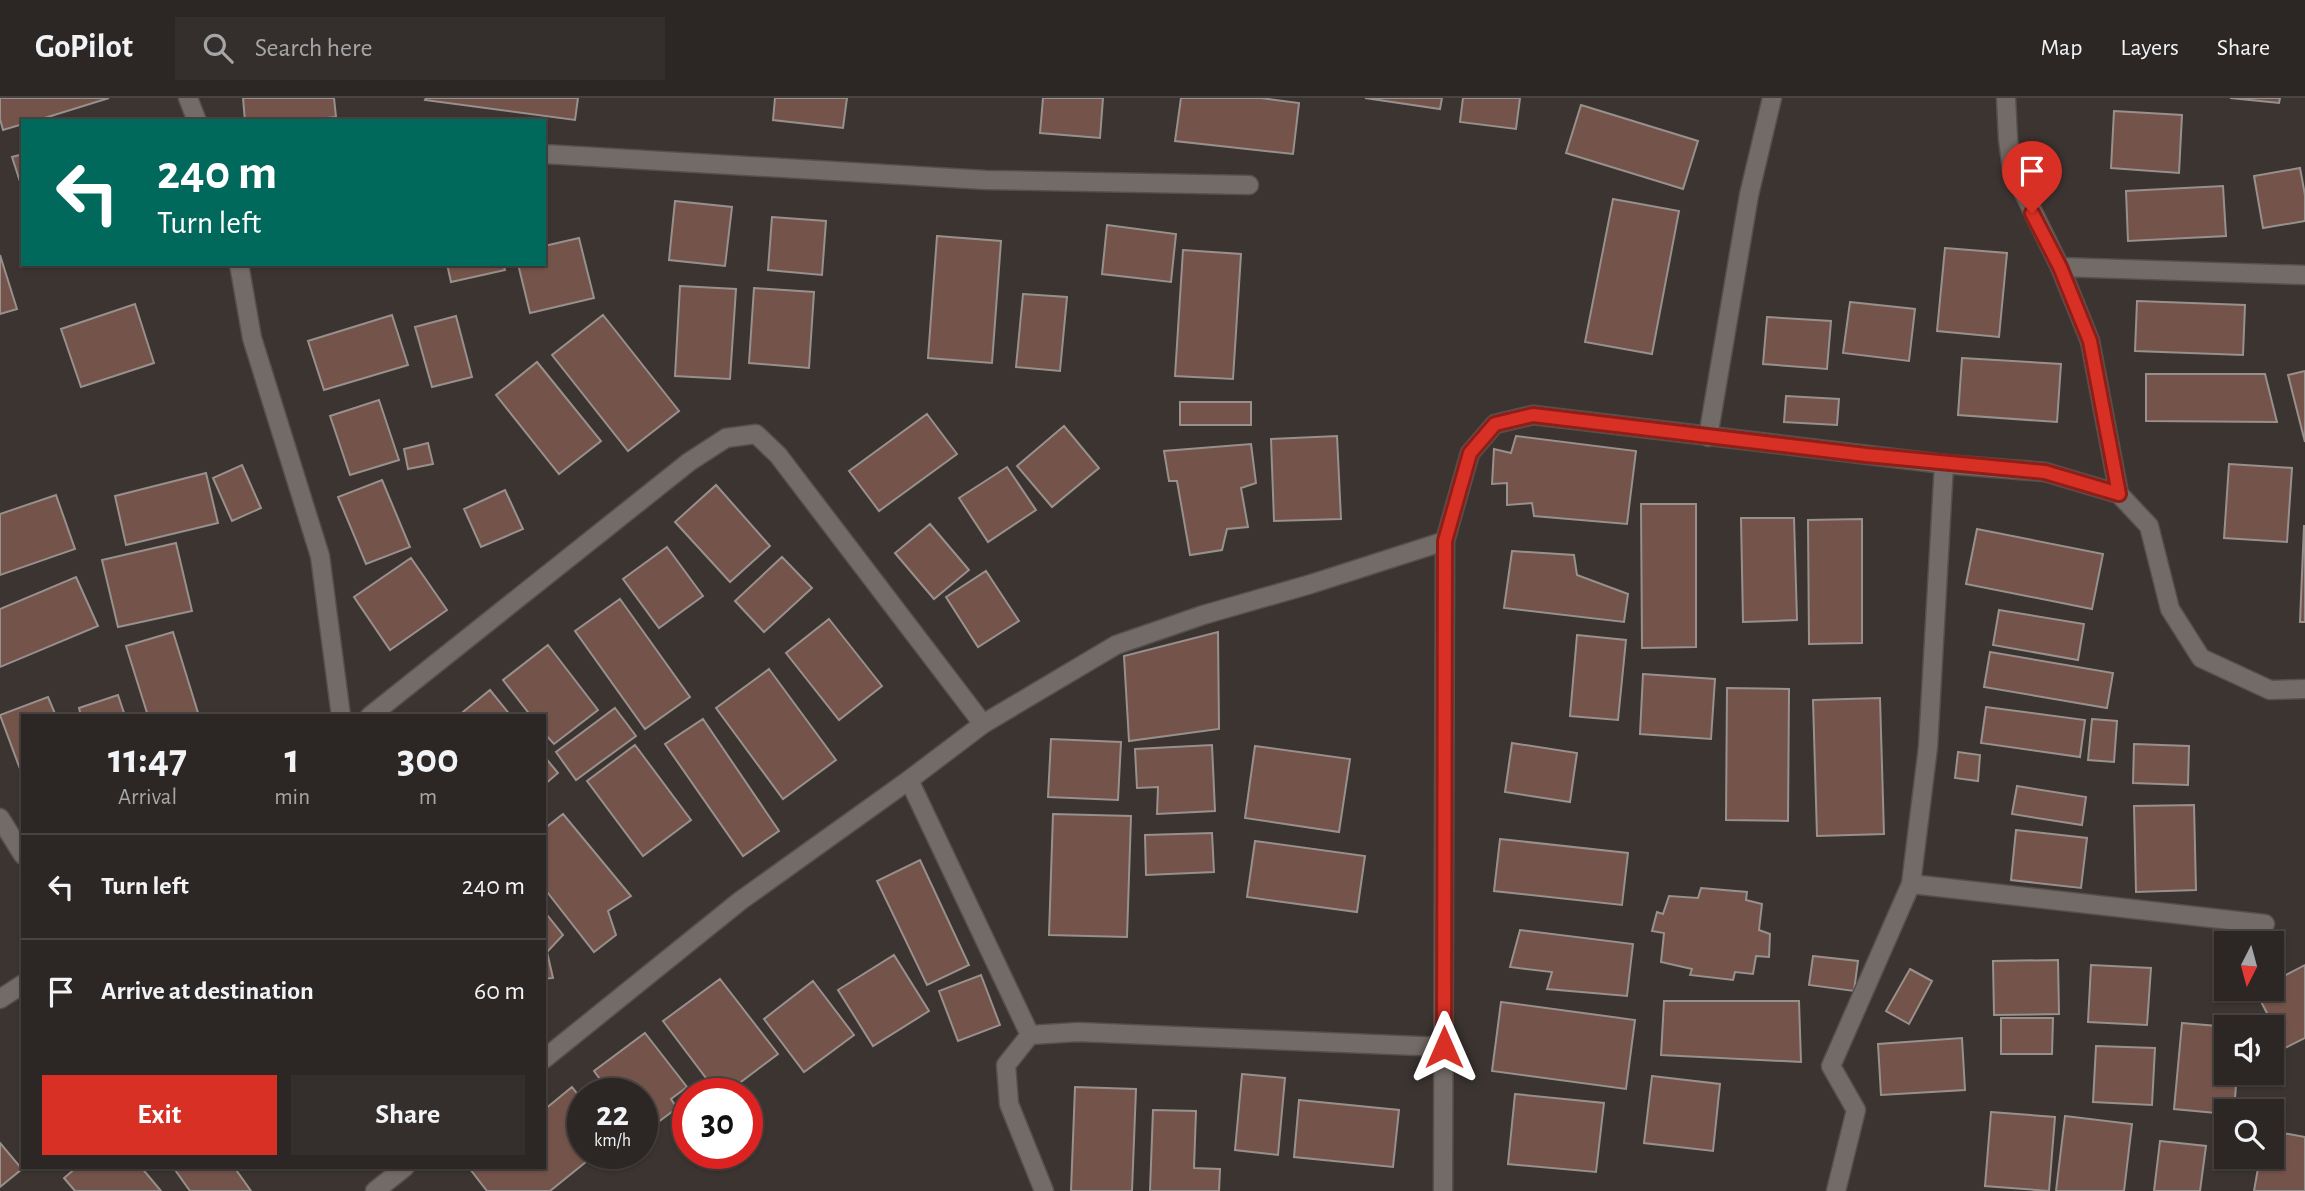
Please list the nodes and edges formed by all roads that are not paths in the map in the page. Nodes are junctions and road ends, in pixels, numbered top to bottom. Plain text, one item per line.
1 (188, 98) edge
2 (1772, 98) edge
3 (2006, 98) edge
4 (196, 119) edge
5 (546, 154) edge
6 (1248, 185) dead end
7 (239, 266) edge
8 (2060, 267) junction
9 (2305, 275) edge
10 (1708, 437) junction
11 (1944, 464) junction
12 (2119, 494) junction
13 (1445, 541) junction
14 (2305, 689) edge
15 (341, 714) edge
16 (373, 714) edge
17 (983, 724) junction
18 (909, 780) junction
19 (0, 818) edge
20 (21, 852) edge
21 (1911, 884) junction
22 (2265, 924) dead end
23 (21, 985) edge
24 (0, 999) edge
25 (1030, 1035) junction
26 (1444, 1047) junction
27 (546, 1057) edge
28 (402, 1169) edge
29 (374, 1191) edge
30 (1044, 1191) edge
31 (1443, 1191) edge
32 (1836, 1191) edge

1 - 4 street
2 - 10 street
3 - 8 street
5 - 6 street
7 - 15 street
8 - 9 street
8 - 12 street
10 - 11 street
10 - 13 street
11 - 12 street
11 - 21 street
12 - 14 street
13 - 17 street
13 - 26 street
16 - 17 street
17 - 18 street
18 - 25 street
18 - 27 street
19 - 20 street
21 - 22 street
21 - 32 street
23 - 24 street
25 - 26 street
25 - 30 street
26 - 31 street
28 - 29 street

